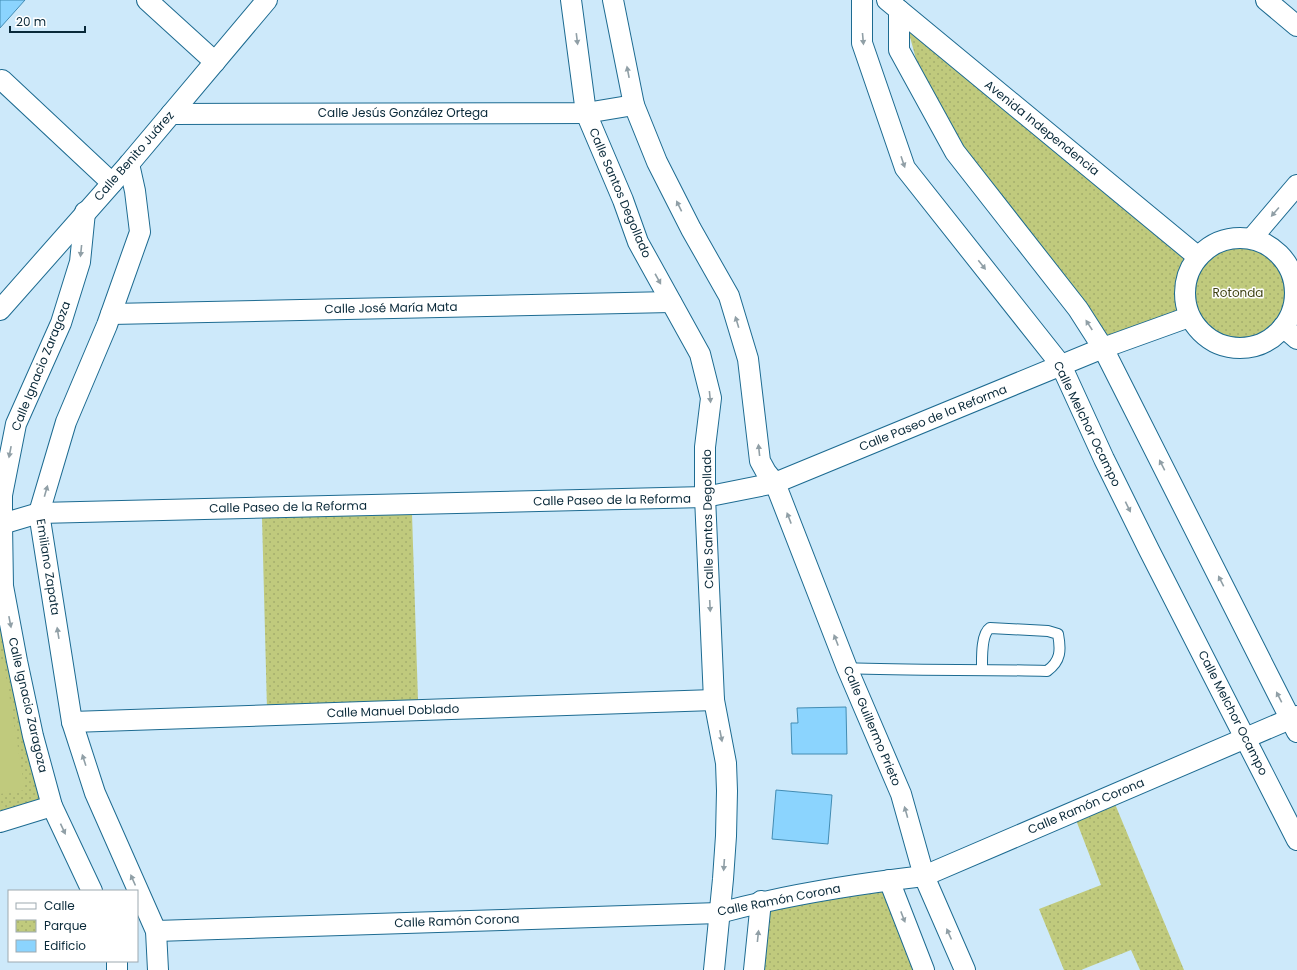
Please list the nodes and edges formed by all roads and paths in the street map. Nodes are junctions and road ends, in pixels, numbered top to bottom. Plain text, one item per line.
1 (147, 0) edge
2 (267, 0) edge
3 (572, 0) edge
4 (613, 0) edge
5 (862, 0) edge
6 (1266, 0) edge
7 (893, 5) edge
8 (1297, 26) edge
9 (215, 62) junction
10 (2, 80) dead end
11 (634, 105) junction
12 (586, 113) junction
13 (171, 114) junction
14 (129, 164) junction
15 (112, 183) junction
16 (1297, 186) edge
17 (85, 212) junction
18 (1252, 238) junction
19 (1197, 256) junction
20 (1293, 262) edge
21 (671, 302) junction
22 (0, 310) edge
23 (111, 314) junction
24 (1189, 317) junction
25 (1290, 333) edge
26 (1103, 348) junction
27 (1061, 365) junction
28 (776, 483) junction
29 (704, 497) junction
30 (39, 514) junction
31 (2, 524) junction
32 (2, 596) edge
33 (846, 668) junction
34 (982, 669) junction
35 (714, 700) junction
36 (72, 722) junction
37 (1295, 722) edge
38 (1245, 737) junction
39 (52, 806) junction
40 (0, 822) edge
41 (1297, 840) edge
42 (924, 876) junction
43 (889, 880) junction
44 (92, 890) edge
45 (138, 890) edge
46 (138, 890) edge
47 (761, 902) junction
48 (719, 912) junction
49 (156, 931) junction
50 (158, 970) edge
51 (714, 970) edge
52 (754, 970) edge
53 (924, 970) edge
54 (964, 970) edge

1 - 9 street
2 - 9 street, Calle Benito Juárez
3 -> 12 street, Calle Santos Degollado
11 -> 4 street
5 -> 27 street, Calle Melchor Ocampo
6 - 8 street
7 - 19 street, Avenida Independencia
26 -> 7 street
9 - 13 street, Calle Benito Juárez
10 - 15 street
11 - 12 street, Calle Jesús González Ortega
28 -> 11 street
12 - 13 street, Calle Jesús González Ortega
12 -> 21 street, Calle Santos Degollado
13 - 14 street, Calle Benito Juárez
14 - 15 street, Calle Benito Juárez
14 - 23 street, Emiliano Zapata
15 - 17 street, Calle Benito Juárez
16 -> 18 street
17 - 22 street, Calle Benito Juárez
17 -> 31 street, Calle Ignacio Zaragoza
18 - 19 street
18 - 20 street
19 - 24 street
20 - 25 street
21 - 23 street, Calle José María Mata
21 -> 29 street, Calle Santos Degollado
30 -> 23 street, Emiliano Zapata
24 - 25 street
24 - 26 street, Calle Paseo de la Reforma
26 - 27 street, Calle Paseo de la Reforma
37 -> 26 street
27 - 28 street, Calle Paseo de la Reforma
27 -> 38 street, Calle Melchor Ocampo
28 - 29 street, Calle Paseo de la Reforma
33 -> 28 street, Calle Guillermo Prieto
29 - 30 street, Calle Paseo de la Reforma
29 -> 35 street, Calle Santos Degollado
30 - 31 street, Calle Paseo de la Reforma
36 -> 30 street, Emiliano Zapata
31 - 32 street, Calle Ignacio Zaragoza
32 -> 39 street, Calle Ignacio Zaragoza
33 - 34 lane
42 -> 33 street, Calle Guillermo Prieto
34 - 34 lane
35 - 36 street, Calle Manuel Doblado
35 -> 48 street, Calle Santos Degollado
46 -> 36 street, Emiliano Zapata
37 - 38 street, Calle Ramón Corona
38 - 41 street, Calle Melchor Ocampo
38 - 42 street, Calle Ramón Corona
39 - 40 street
39 -> 44 street, Calle Ignacio Zaragoza
42 - 43 street, Calle Ramón Corona
54 -> 42 street, Calle Guillermo Prieto
43 - 47 street, Calle Ramón Corona
43 -> 53 street
49 -> 45 street, Emiliano Zapata
47 - 48 street, Calle Ramón Corona
52 -> 47 street
48 - 49 street, Calle Ramón Corona
48 - 51 street, Calle Santos Degollado
49 - 50 street, Emiliano Zapata

